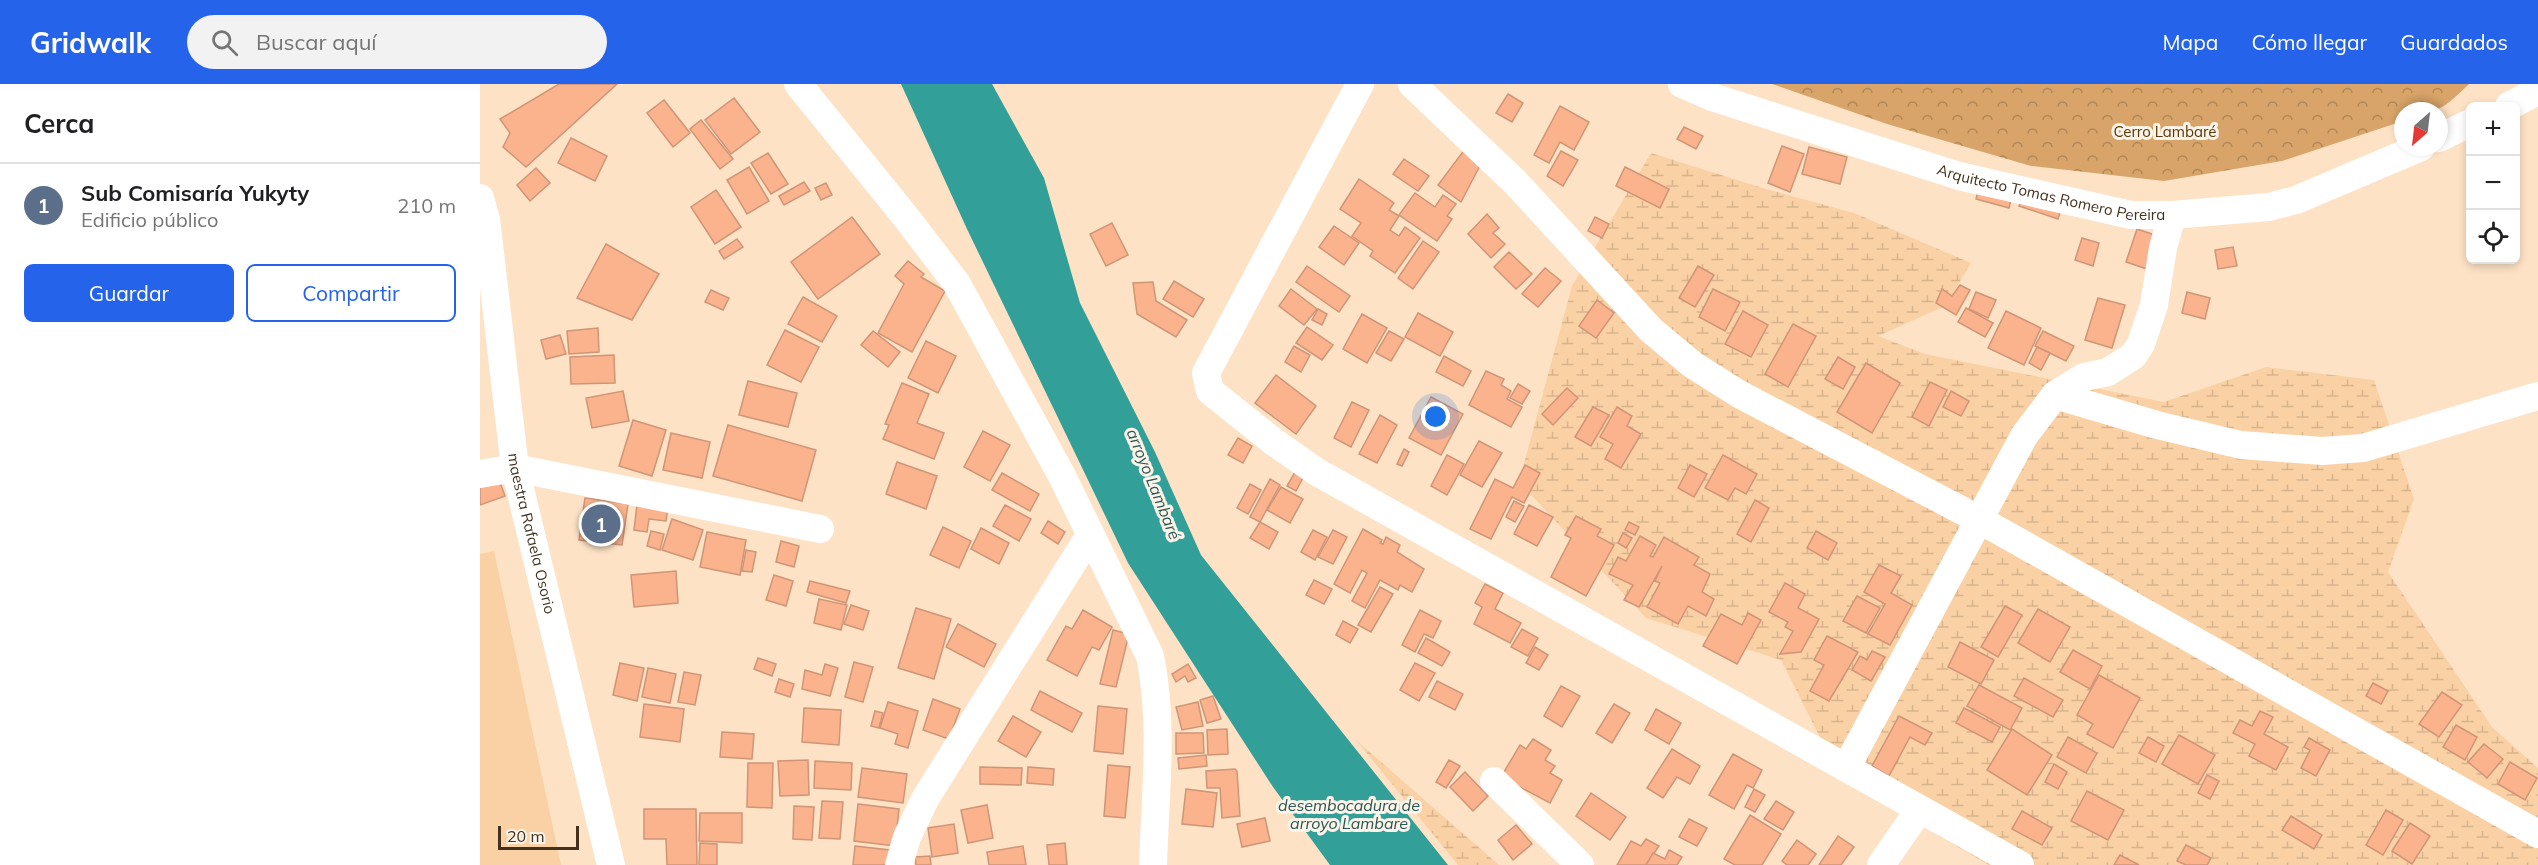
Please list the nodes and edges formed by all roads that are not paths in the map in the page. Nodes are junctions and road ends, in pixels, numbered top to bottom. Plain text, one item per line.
1 (798, 84) edge
2 (1360, 84) edge
3 (1412, 84) edge
4 (1682, 84) edge
5 (2538, 91) edge
6 (2517, 102) edge
7 (2466, 125) edge
8 (2448, 134) edge
9 (2400, 156) edge
10 (480, 198) edge
11 (2172, 215) junction
12 (2055, 395) junction
13 (2538, 396) edge
14 (515, 468) junction
15 (480, 474) edge
16 (1980, 520) junction
17 (820, 529) dead end
18 (1090, 535) junction
19 (1846, 768) junction
20 (1494, 781) dead end
21 (1919, 810) junction
22 (2538, 834) edge
23 (611, 865) edge
24 (899, 865) edge
25 (1153, 865) edge
26 (1580, 865) edge
27 (1881, 865) edge
28 (2020, 865) edge

1 - 18 street
2 - 19 street
3 - 16 street
4 - 11 street, Arquitecto Tomas Romero Pereira
5 - 6 street
7 - 8 street
9 - 11 street, Arquitecto Tomas Romero Pereira
10 - 14 street, maestra Rafaela Osorio
11 - 12 street
12 - 13 street
12 - 16 street
14 - 15 street
14 - 17 street
14 - 23 street, maestra Rafaela Osorio
16 - 19 street
16 - 22 street
18 - 24 street
18 - 25 street
19 - 21 street
20 - 26 street
21 - 27 street
21 - 28 street

